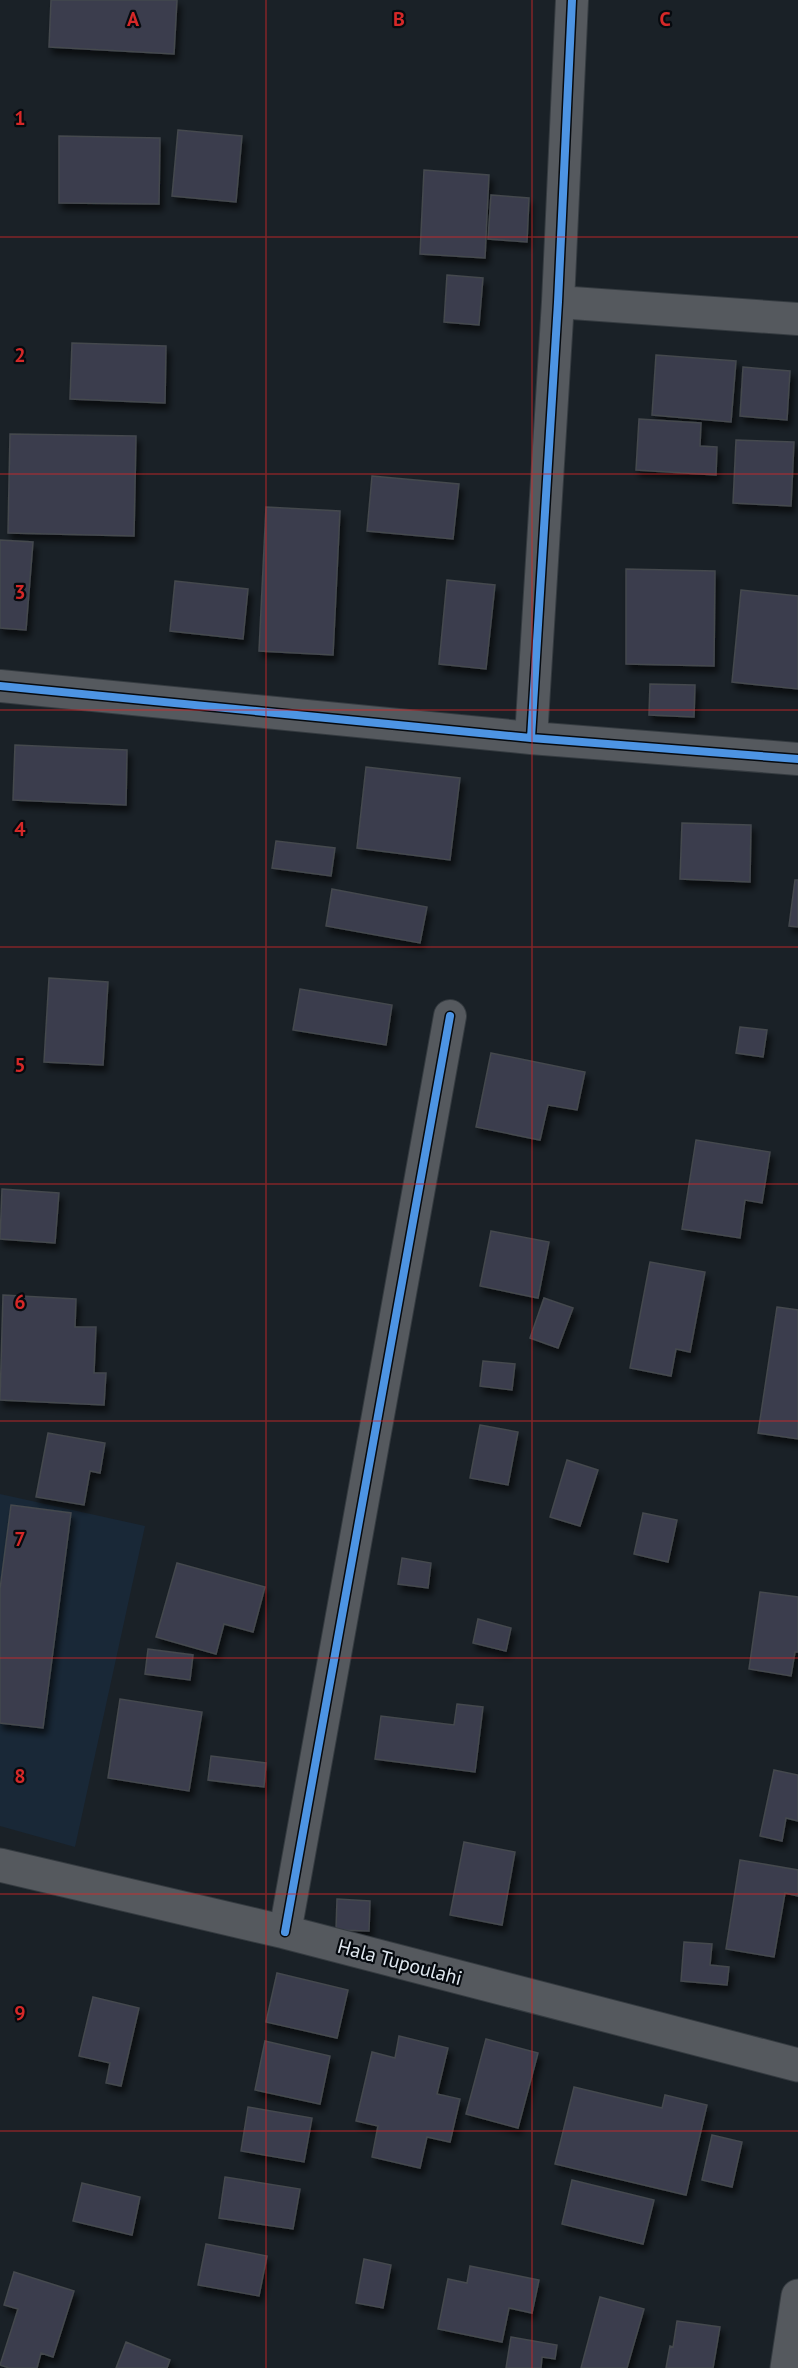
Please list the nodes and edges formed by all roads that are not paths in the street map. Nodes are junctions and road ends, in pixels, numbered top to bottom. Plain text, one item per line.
1 (572, 0) edge
2 (558, 302) junction
3 (798, 319) edge
4 (0, 686) edge
5 (531, 738) junction
6 (798, 759) edge
7 (450, 1016) dead end
8 (0, 1865) edge
9 (285, 1932) junction
10 (798, 2066) edge
11 (798, 2296) edge
12 (787, 2368) edge

1 - 2 street
2 - 3 street
2 - 5 street
4 - 5 street
5 - 6 street
7 - 9 street
8 - 9 main road, Hala Tupoulahi
9 - 10 main road, Hala Tupoulahi
11 - 12 main road

